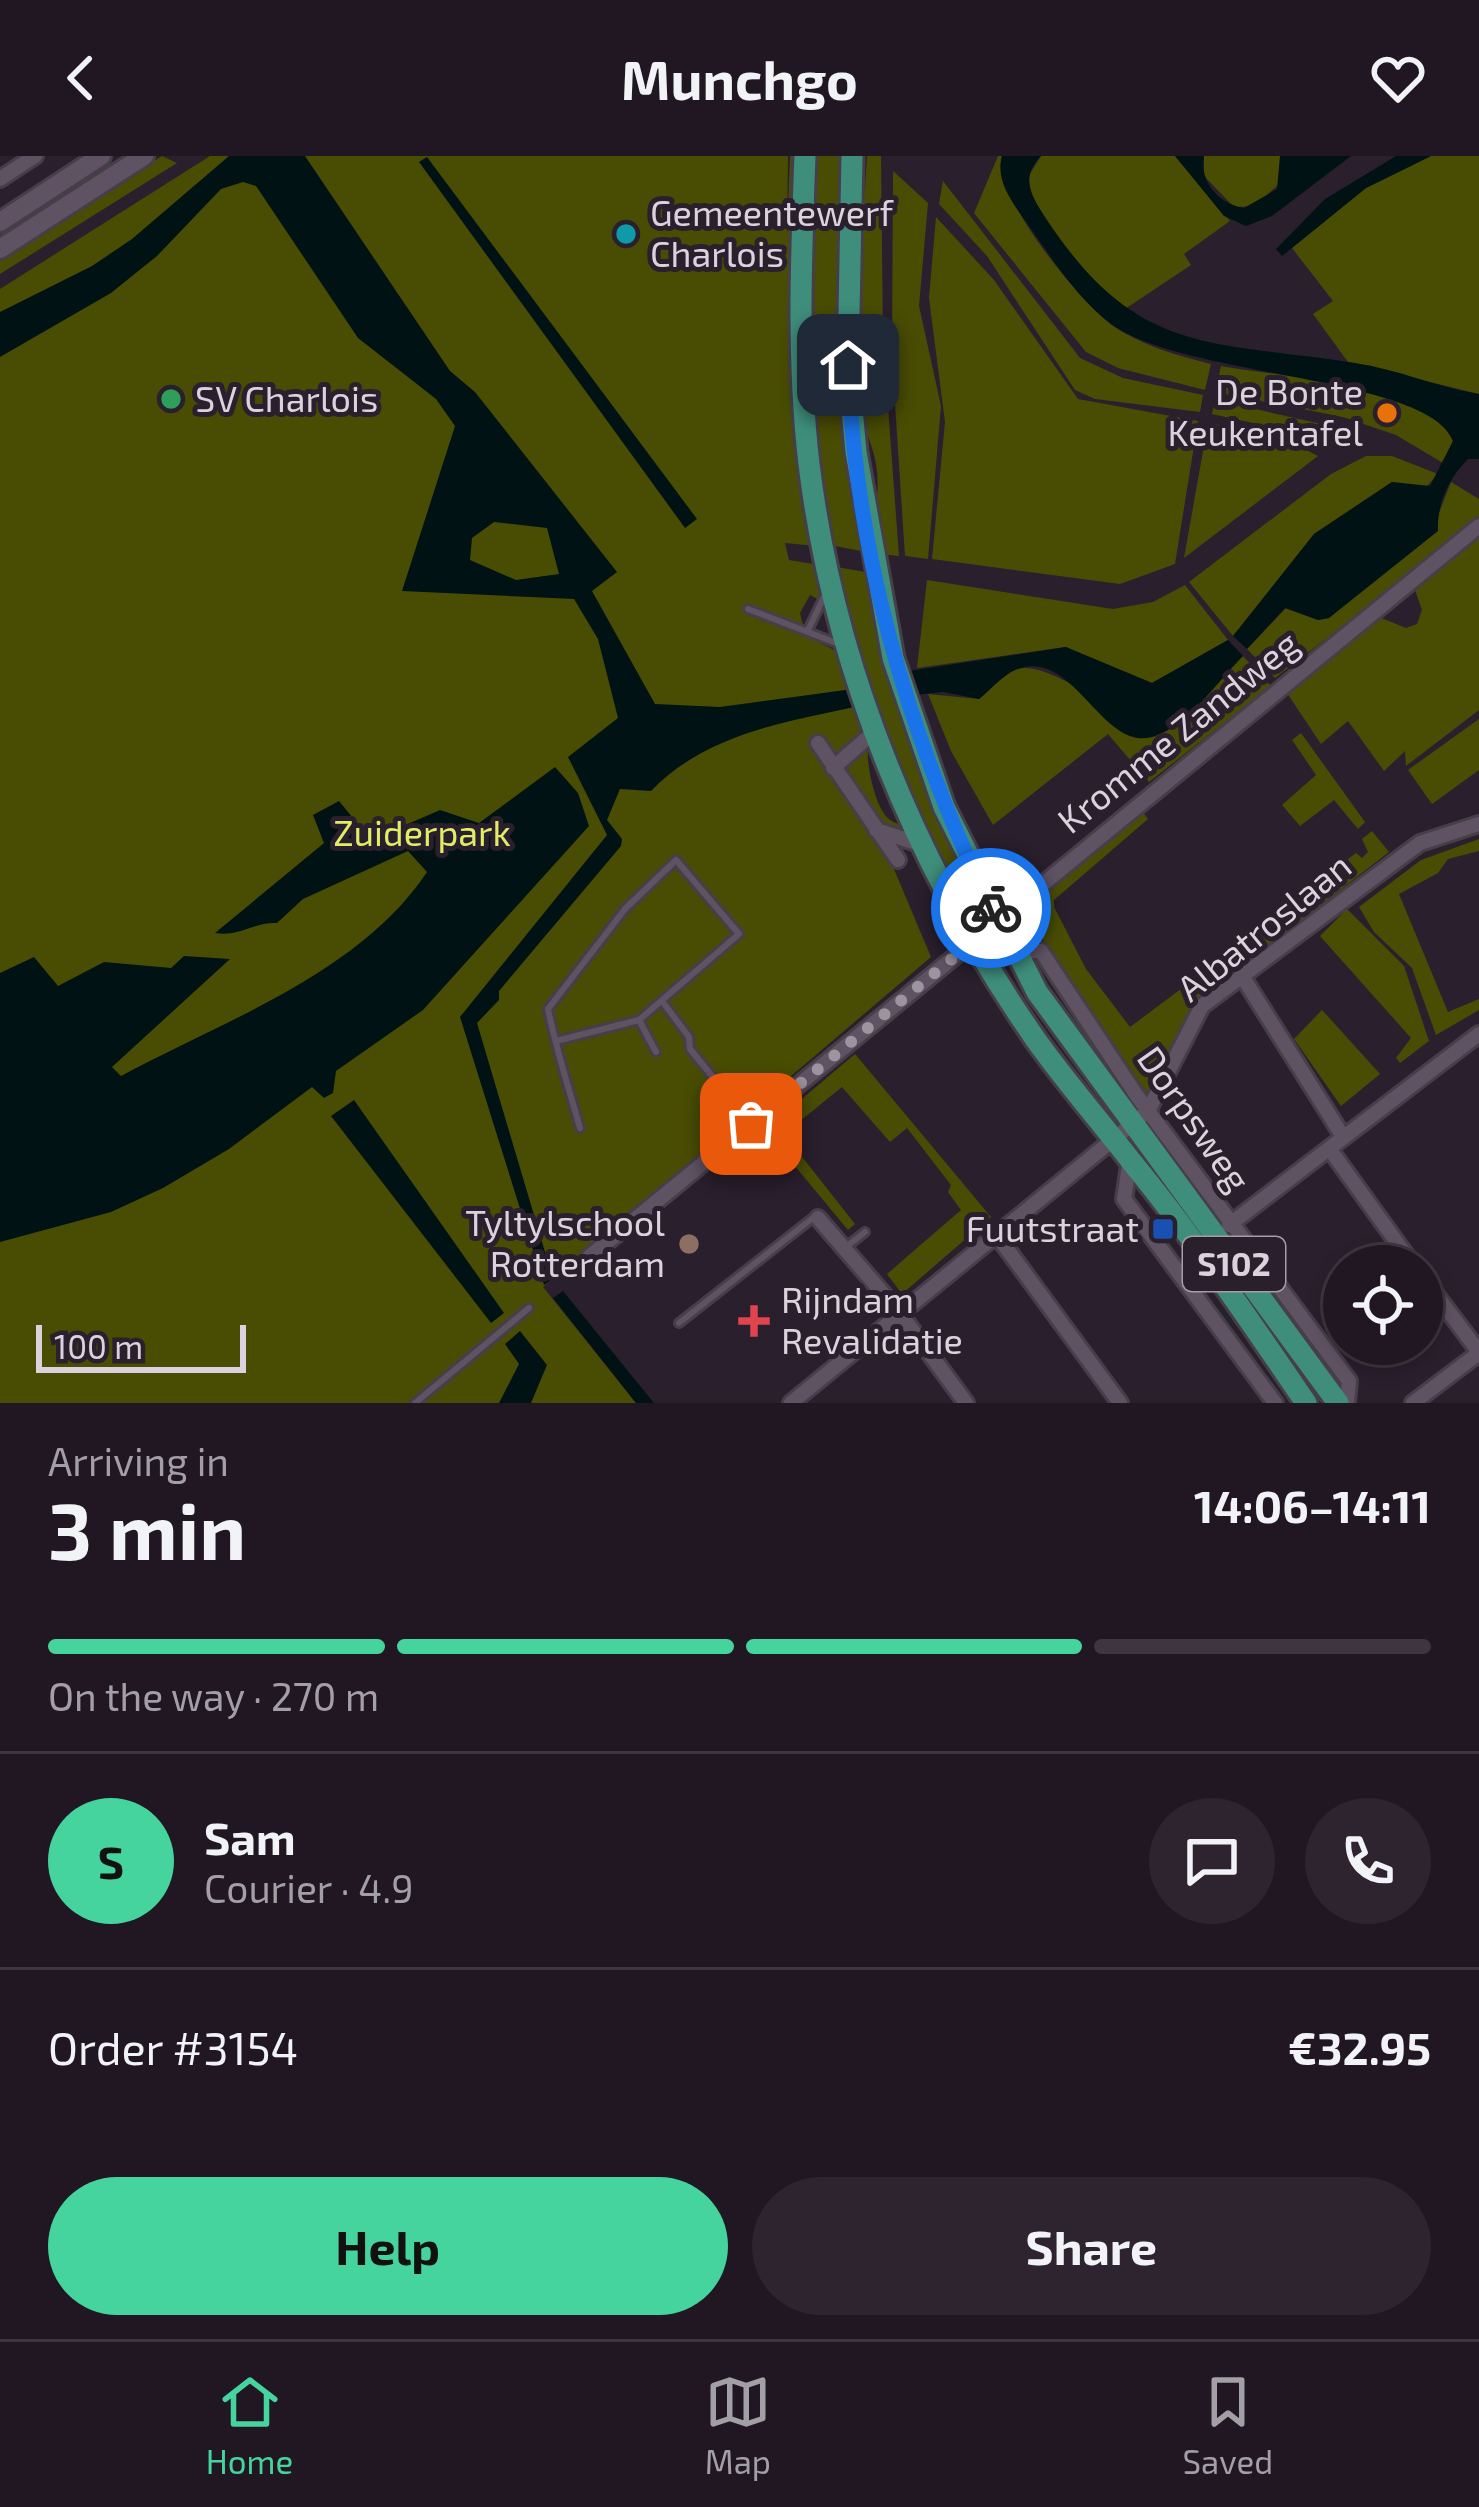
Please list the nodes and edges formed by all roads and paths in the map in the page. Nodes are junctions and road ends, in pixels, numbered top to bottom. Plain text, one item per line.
1 (35, 156) edge
2 (101, 156) edge
3 (144, 156) edge
4 (805, 156) edge
5 (851, 156) edge
6 (0, 179) edge
7 (0, 221) edge
8 (0, 249) edge
9 (1479, 526) edge
10 (830, 580) junction
11 (748, 608) dead end
12 (808, 630) junction
13 (847, 648) junction
14 (871, 723) junction
15 (818, 743) dead end
16 (833, 768) junction
17 (1479, 824) edge
18 (876, 830) junction
19 (926, 846) junction
20 (898, 860) dead end
21 (998, 921) junction
22 (973, 942) junction
23 (1243, 976) junction
24 (662, 1001) junction
25 (639, 1020) junction
26 (1479, 1034) edge
27 (556, 1041) junction
28 (656, 1052) dead end
29 (751, 1124) junction
30 (1131, 1125) junction
31 (580, 1128) dead end
32 (1342, 1135) junction
33 (1331, 1151) junction
34 (1130, 1159) junction
35 (818, 1218) joint
36 (1228, 1225) junction
37 (865, 1232) dead end
38 (996, 1234) junction
39 (1399, 1245) edge
40 (846, 1247) junction
41 (589, 1257) dead end
42 (1443, 1304) edge
43 (530, 1308) dead end
44 (899, 1312) junction
45 (679, 1324) dead end
46 (1479, 1352) edge
47 (808, 1398) edge
48 (415, 1403) edge
49 (791, 1403) edge
50 (966, 1403) edge
51 (1120, 1403) edge
52 (1275, 1403) edge
53 (1306, 1403) edge
54 (1338, 1403) edge
55 (1347, 1403) edge
56 (1413, 1403) edge

1 - 6 street
2 - 7 main road
3 - 8 main road
4 - 10 main road, S102
5 - 21 main road, S102
9 - 21 street, Kromme Zandweg
10 - 12 lane
10 - 13 main road, S102
11 - 12 lane
12 - 13 lane
13 - 14 main road, S102
14 - 16 street
14 - 19 main road, S102
15 - 16 street
16 - 18 street
17 - 23 street, Albatroslaan
18 - 19 street
18 - 20 street
19 - 22 main road, S102
21 - 22 street, Kromme Zandweg
21 - 30 main road, Dorpsweg / S102
22 - 29 street, Kromme Zandweg
22 - 30 main road, Dorpsweg / S102
23 - 30 street, Albatroslaan
23 - 32 street
24 - 25 lane
24 - 27 lane
24 - 29 lane
25 - 27 lane
25 - 28 lane
26 - 32 street
27 - 31 lane
29 - 41 street, Kromme Zandweg
30 - 34 main road, Dorpsweg / S102
30 - 36 street, Dorpsweg
30 - 38 street
30 - 54 main road, Dorpsweg / S102
32 - 33 street
33 - 36 street
33 - 39 street
34 - 52 street, Dorpsweg
34 - 53 main road, Dorpsweg / S102
35 - 40 street
35 - 45 lane
36 - 55 street, Dorpsweg
37 - 40 lane
38 - 44 street
38 - 51 street
40 - 44 street
42 - 46 street
43 - 48 lane
44 - 47 street
44 - 50 street
46 - 56 street
47 - 49 street

